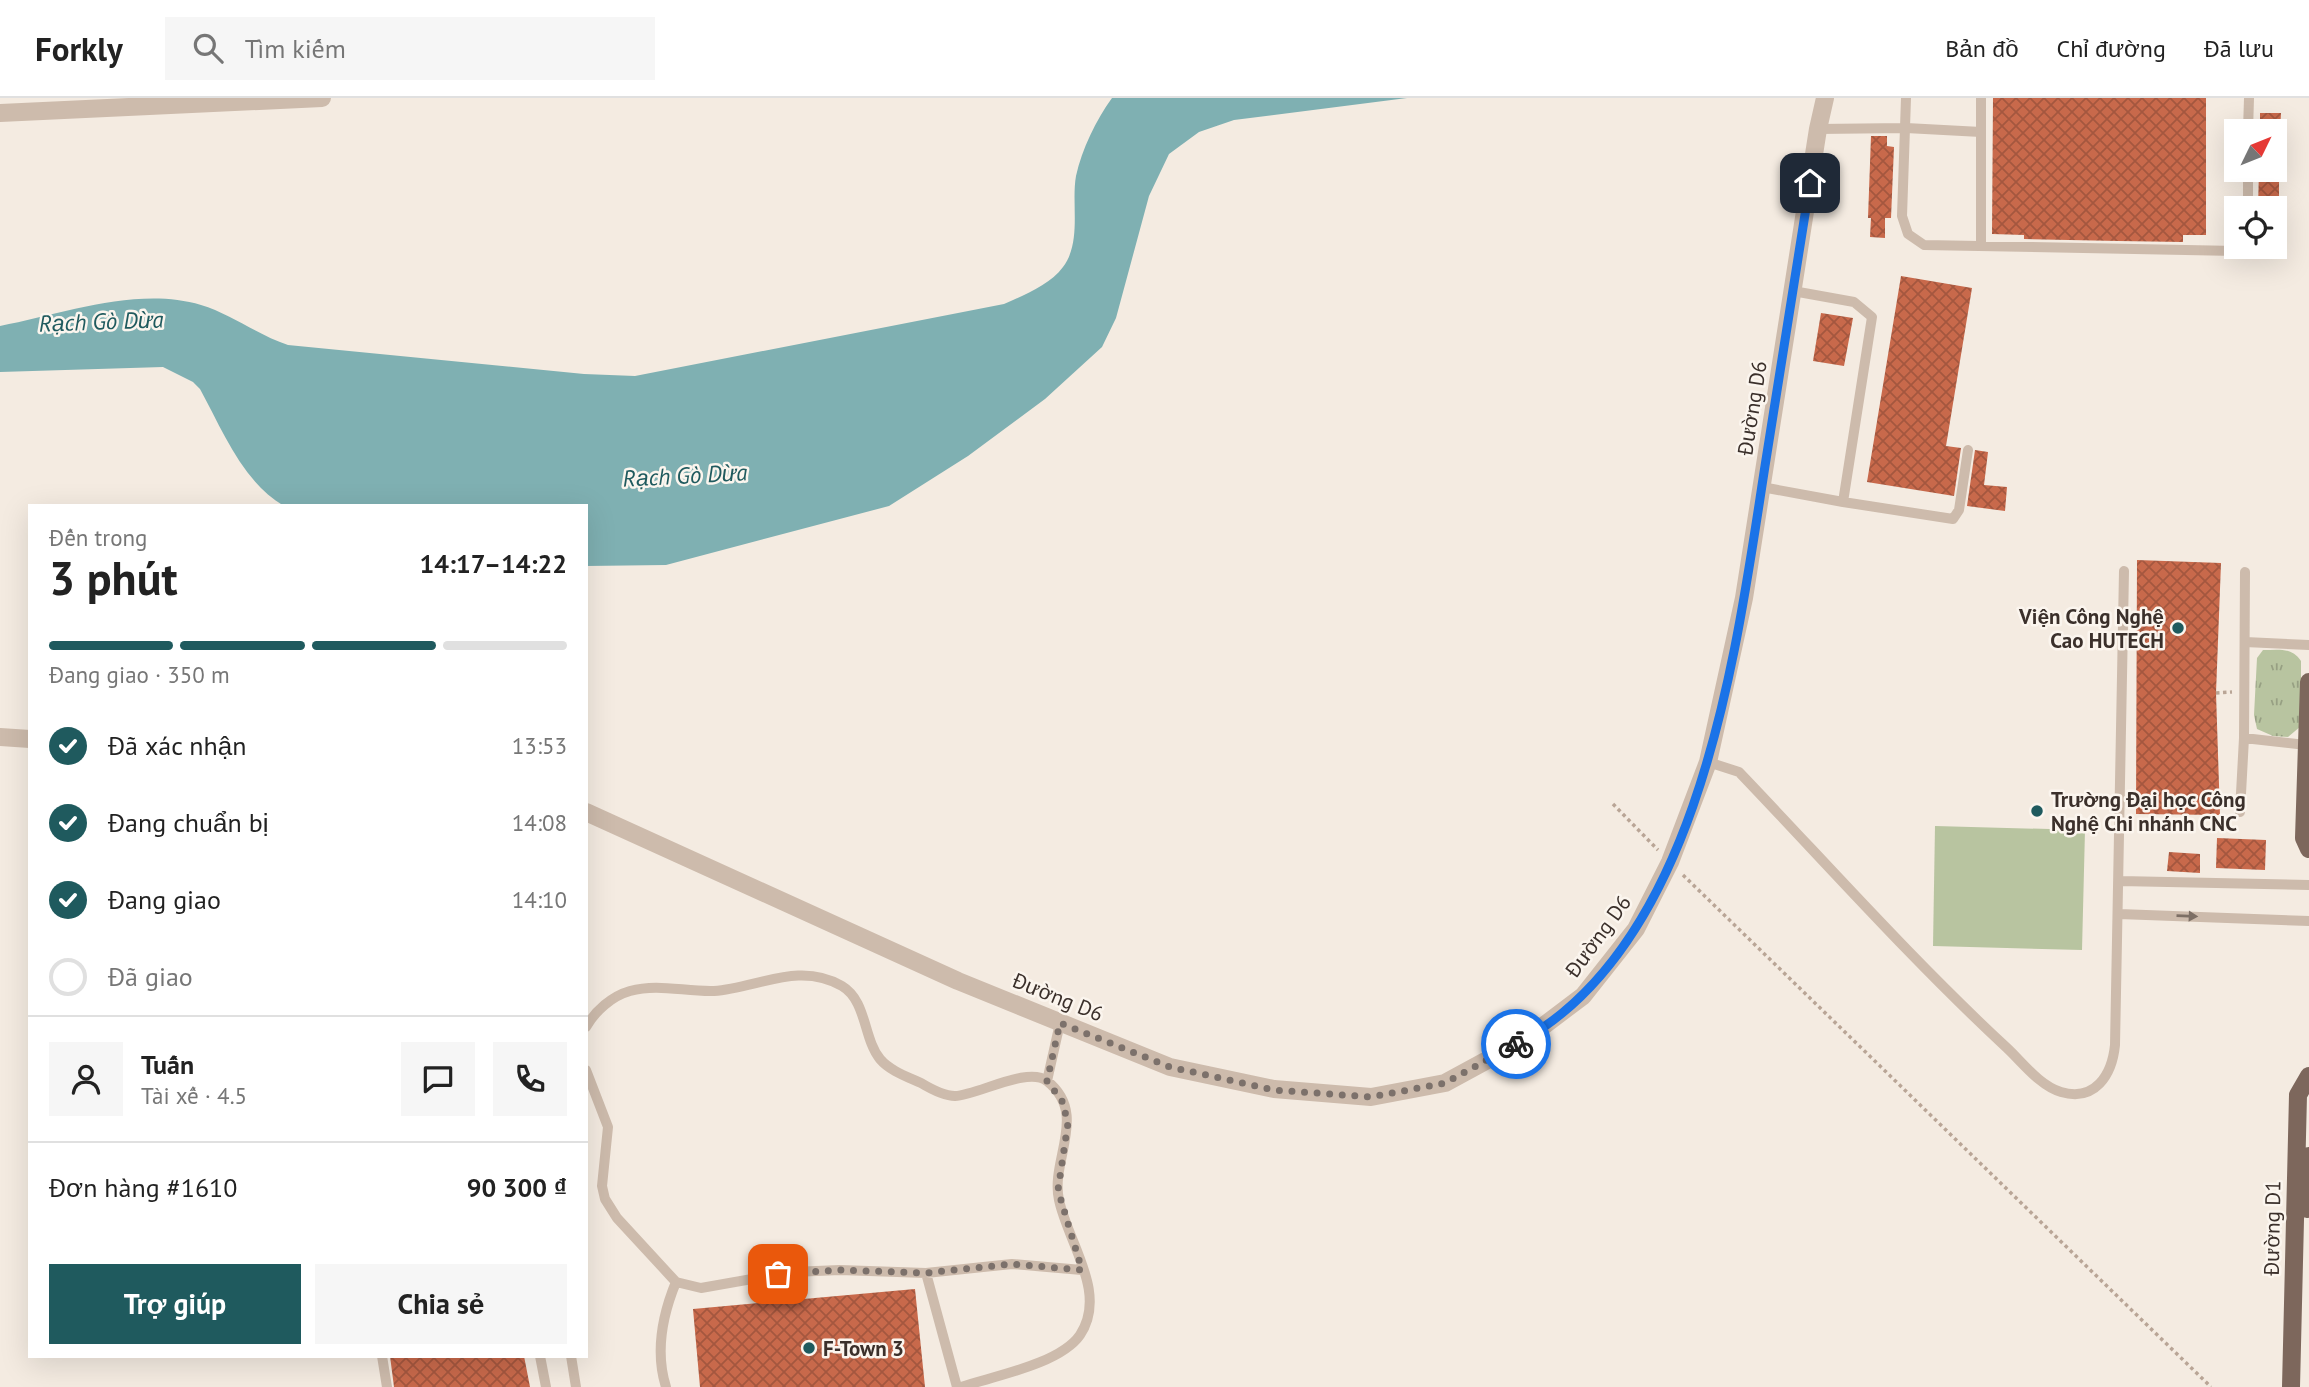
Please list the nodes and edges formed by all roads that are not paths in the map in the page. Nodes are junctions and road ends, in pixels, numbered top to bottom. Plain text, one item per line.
1 (322, 98) edge
2 (1825, 98) edge
3 (1906, 98) edge
4 (1981, 98) edge
5 (2249, 98) edge
6 (0, 113) edge
7 (2248, 119) edge
8 (1906, 128) junction
9 (1818, 129) junction
10 (1982, 132) junction
11 (1981, 246) junction
12 (2224, 251) edge
13 (1793, 291) junction
14 (1968, 450) dead end
15 (1762, 486) junction
16 (1843, 502) junction
17 (2124, 570) dead end
18 (2245, 572) dead end
19 (2245, 642) junction
20 (2309, 645) edge
21 (2309, 682) edge
22 (0, 737) edge
23 (2244, 738) junction
24 (28, 739) edge
25 (2306, 745) junction
26 (1708, 762) junction
27 (2240, 812) dead end
28 (588, 813) edge
29 (2309, 849) edge
30 (2120, 881) junction
31 (2309, 885) edge
32 (2119, 914) junction
33 (2309, 921) edge
34 (1060, 1023) junction
35 (588, 1024) edge
36 (588, 1075) edge
37 (2309, 1076) edge
38 (1047, 1081) junction
39 (2309, 1156) edge
40 (1082, 1270) junction
41 (926, 1273) junction
42 (676, 1282) junction
43 (382, 1358) edge
44 (540, 1358) edge
45 (571, 1358) edge
46 (2294, 1386) edge
47 (387, 1387) edge
48 (546, 1387) edge
49 (576, 1387) edge
50 (666, 1387) edge
51 (959, 1387) edge

1 - 6 street
2 - 9 street, Đường D6
3 - 8 lane
4 - 10 lane
5 - 7 lane
8 - 9 lane
8 - 10 lane
8 - 11 lane
9 - 13 street, Đường D6
10 - 11 lane
11 - 12 lane
13 - 15 street, Đường D6
13 - 16 lane
14 - 16 lane
15 - 16 lane
15 - 26 street, Đường D6
17 - 30 lane
18 - 19 lane
19 - 20 lane
19 - 23 lane
21 - 25 main road
22 - 24 street
23 - 25 lane
23 - 27 lane
25 - 29 main road
26 - 32 lane
26 - 34 street, Đường D6
28 - 34 street, Đường D6
30 - 31 lane
30 - 32 lane
32 -> 33 lane
34 - 38 lane
35 - 38 lane
36 - 42 lane
37 - 46 main road, Đường D1
38 - 40 lane
39 - 46 main road, Đường D1
40 - 41 lane
40 - 51 lane
41 - 42 lane
41 - 51 lane
42 - 50 lane
43 - 47 lane
44 - 48 lane
45 - 49 lane

